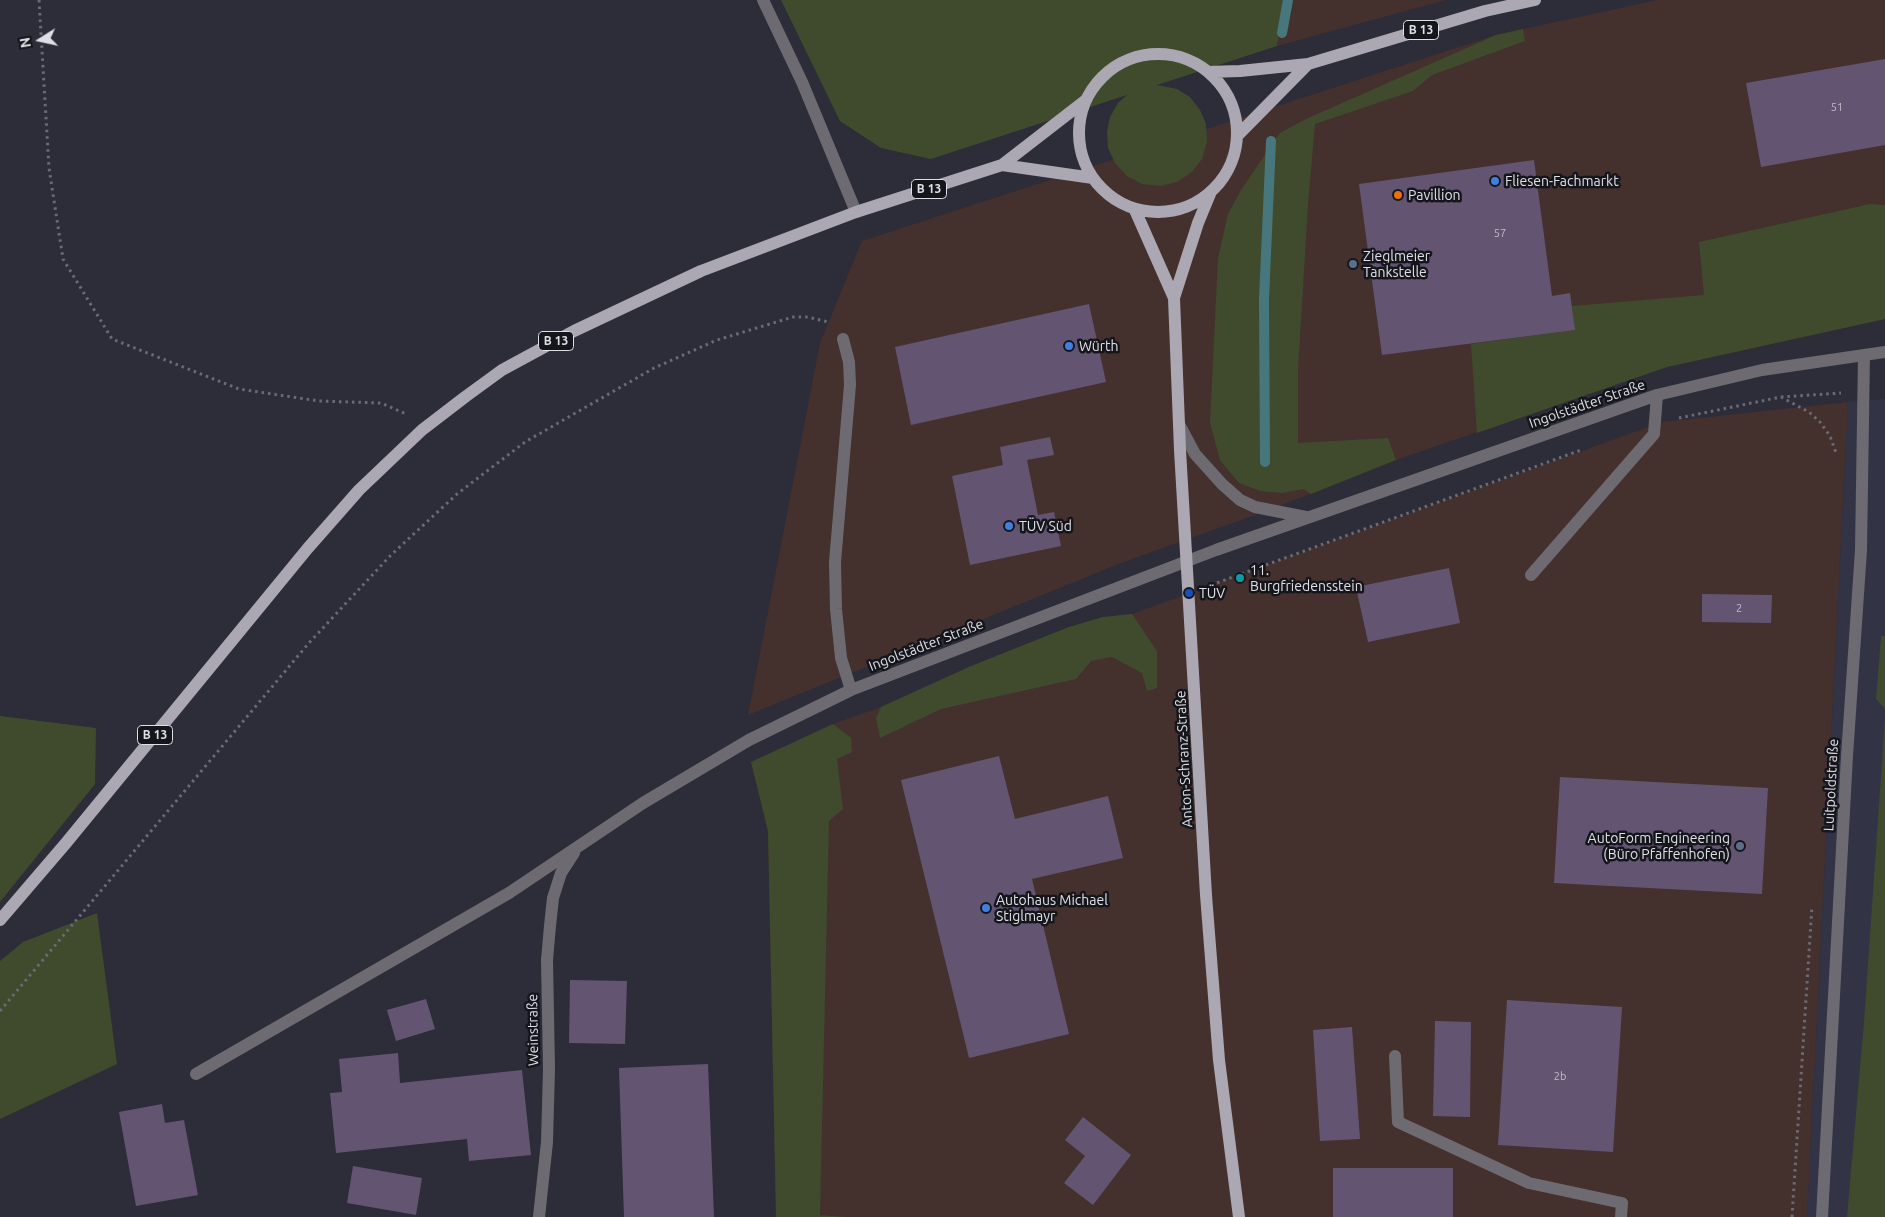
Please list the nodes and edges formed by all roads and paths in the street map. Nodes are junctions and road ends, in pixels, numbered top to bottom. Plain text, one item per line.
1 (39, 0) edge
2 (763, 0) edge
3 (1535, 0) edge
4 (1308, 64) junction
5 (1208, 72) junction
6 (1086, 100) junction
7 (1238, 135) junction
8 (1002, 165) junction
9 (1093, 178) junction
10 (1210, 194) junction
11 (1135, 210) junction
12 (856, 212) junction
13 (1174, 298) junction
14 (843, 339) joint
15 (1885, 352) edge
16 (1864, 355) junction
17 (1865, 391) junction
18 (1657, 395) junction
19 (1781, 397) junction
20 (1656, 423) junction
21 (1179, 424) junction
22 (422, 430) junction
23 (1590, 447) dead end
24 (1838, 461) dead end
25 (1308, 517) junction
26 (1187, 562) junction
27 (1531, 575) dead end
28 (1189, 593) junction
29 (851, 690) junction
30 (577, 849) junction
31 (1813, 896) dead end
32 (0, 920) edge
33 (0, 1011) edge
34 (1395, 1056) dead end
35 (196, 1074) dead end
36 (540, 1217) edge
37 (1239, 1217) edge
38 (1621, 1217) edge
39 (1792, 1217) edge
40 (1822, 1217) edge

1 - 22 path
2 - 12 street
3 - 4 main road, B 13
4 - 5 main road, B 13
4 - 7 main road, B 13
5 - 6 main road, B 13
5 - 7 main road, B 13
6 - 8 main road, B 13
6 - 9 main road, B 13
7 - 10 main road, B 13
8 - 9 main road, B 13
8 - 12 main road, B 13
9 - 11 main road, B 13
10 - 11 main road, B 13
10 - 13 main road, Anton-Schranz-Straße
11 - 13 main road, Anton-Schranz-Straße
12 - 22 main road, B 13
13 - 21 main road, Anton-Schranz-Straße
14 - 29 street
14 - 33 path
15 - 16 street, Ingolstädter Straße
16 - 17 street, Luitpoldstraße
16 - 18 street, Ingolstädter Straße
17 - 19 path
17 - 40 street, Luitpoldstraße
18 - 20 street
18 - 25 street, Ingolstädter Straße
19 - 20 path
19 - 24 path
20 - 27 street
21 - 25 street, Ingolstädter Straße
21 - 26 main road, Anton-Schranz-Straße
22 - 32 main road, B 13
23 - 28 path
25 - 26 street, Ingolstädter Straße
26 - 28 main road, Anton-Schranz-Straße
26 - 29 street, Ingolstädter Straße
28 - 37 main road, Anton-Schranz-Straße
29 - 30 street, Ingolstädter Straße
30 - 35 street, Ingolstädter Straße
30 - 36 street, Weinstraße
31 - 39 path
34 - 38 street

